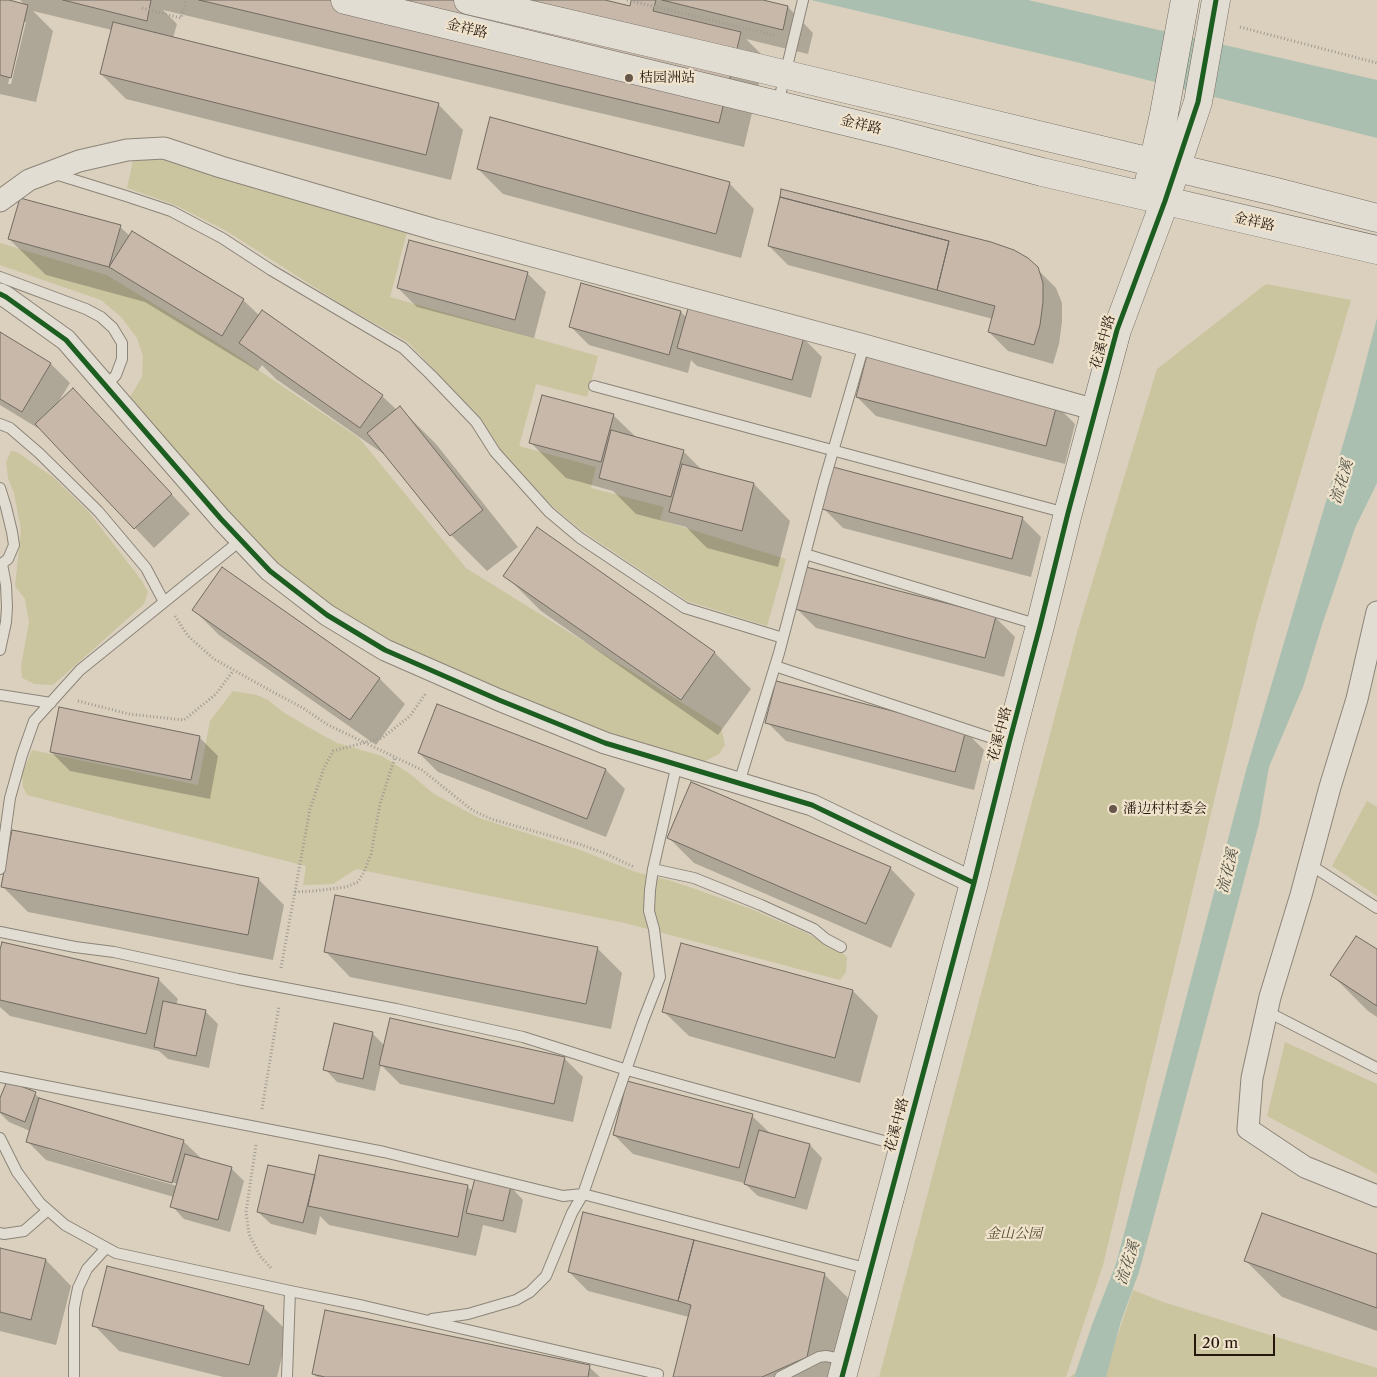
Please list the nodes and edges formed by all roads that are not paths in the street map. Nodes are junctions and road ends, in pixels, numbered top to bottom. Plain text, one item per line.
1 (345, 0) edge
2 (468, 0) edge
3 (802, 5) edge
4 (1184, 7) edge
5 (1214, 10) edge
6 (785, 74) junction
7 (778, 105) junction
8 (1165, 166) junction
9 (49, 172) junction
10 (1156, 199) junction
11 (0, 201) edge
12 (1373, 217) edge
13 (1370, 249) edge
14 (0, 277) edge
15 (0, 294) edge
16 (864, 345) junction
17 (106, 386) junction
18 (594, 386) dead end
19 (1096, 410) junction
20 (0, 424) edge
21 (834, 450) junction
22 (0, 488) edge
23 (1068, 513) junction
24 (241, 540) junction
25 (806, 554) junction
26 (1, 564) edge
27 (164, 602) junction
28 (1376, 619) edge
29 (1040, 626) junction
30 (783, 638) junction
31 (0, 650) edge
32 (775, 666) junction
33 (0, 695) edge
34 (51, 703) junction
35 (1009, 743) junction
36 (677, 764) junction
37 (738, 783) junction
38 (4, 819) edge
39 (1309, 864) junction
40 (0, 869) edge
41 (653, 869) junction
42 (974, 883) junction
43 (1377, 908) edge
44 (0, 932) edge
45 (841, 947) dead end
46 (1266, 1011) junction
47 (1377, 1068) edge
48 (627, 1070) junction
49 (0, 1077) edge
50 (0, 1138) edge
51 (903, 1146) junction
52 (583, 1194) junction
53 (1377, 1196) edge
54 (48, 1210) junction
55 (0, 1233) edge
56 (106, 1248) junction
57 (870, 1270) junction
58 (287, 1291) junction
59 (426, 1320) junction
60 (844, 1368) edge
61 (658, 1374) dead end
62 (74, 1377) edge
63 (287, 1377) edge
64 (780, 1377) edge

1 - 7 main road, 金祥路
2 - 6 main road, 金祥路
3 - 6 lane
4 - 8 main road
5 - 8 main road
6 - 7 lane
6 - 8 main road, 金祥路
7 - 10 main road, 金祥路
8 - 10 main road, 花溪中路
8 - 12 main road, 金祥路
9 - 11 street
9 - 16 street
9 - 30 lane
10 - 13 main road, 金祥路
10 - 19 main road, 花溪中路
14 - 17 lane
15 - 17 street
16 - 19 street
16 - 21 lane
17 - 24 street
18 - 21 lane
19 - 23 main road, 花溪中路
20 - 27 lane
21 - 23 lane
21 - 25 lane
22 - 26 lane
23 - 29 main road, 花溪中路
24 - 27 lane
24 - 36 street
25 - 29 lane
25 - 30 lane
26 - 31 lane
27 - 34 lane
28 - 39 street
29 - 35 main road, 花溪中路
30 - 32 lane
32 - 35 lane
32 - 37 lane
33 - 34 lane
34 - 38 lane
35 - 42 main road, 花溪中路
36 - 37 street
36 - 41 lane
37 - 42 street
38 - 40 lane
39 - 43 lane
39 - 46 street
41 - 45 lane
41 - 48 lane
42 - 51 main road, 花溪中路
44 - 48 lane
46 - 47 lane
46 - 53 street
48 - 51 lane
48 - 52 lane
49 - 52 lane
50 - 54 lane
51 - 57 main road, 花溪中路
52 - 57 lane
52 - 59 lane
54 - 55 lane
54 - 56 lane
56 - 58 lane
56 - 62 lane
57 - 60 main road, 花溪中路
58 - 59 lane
58 - 63 lane
59 - 61 lane
60 - 64 lane

